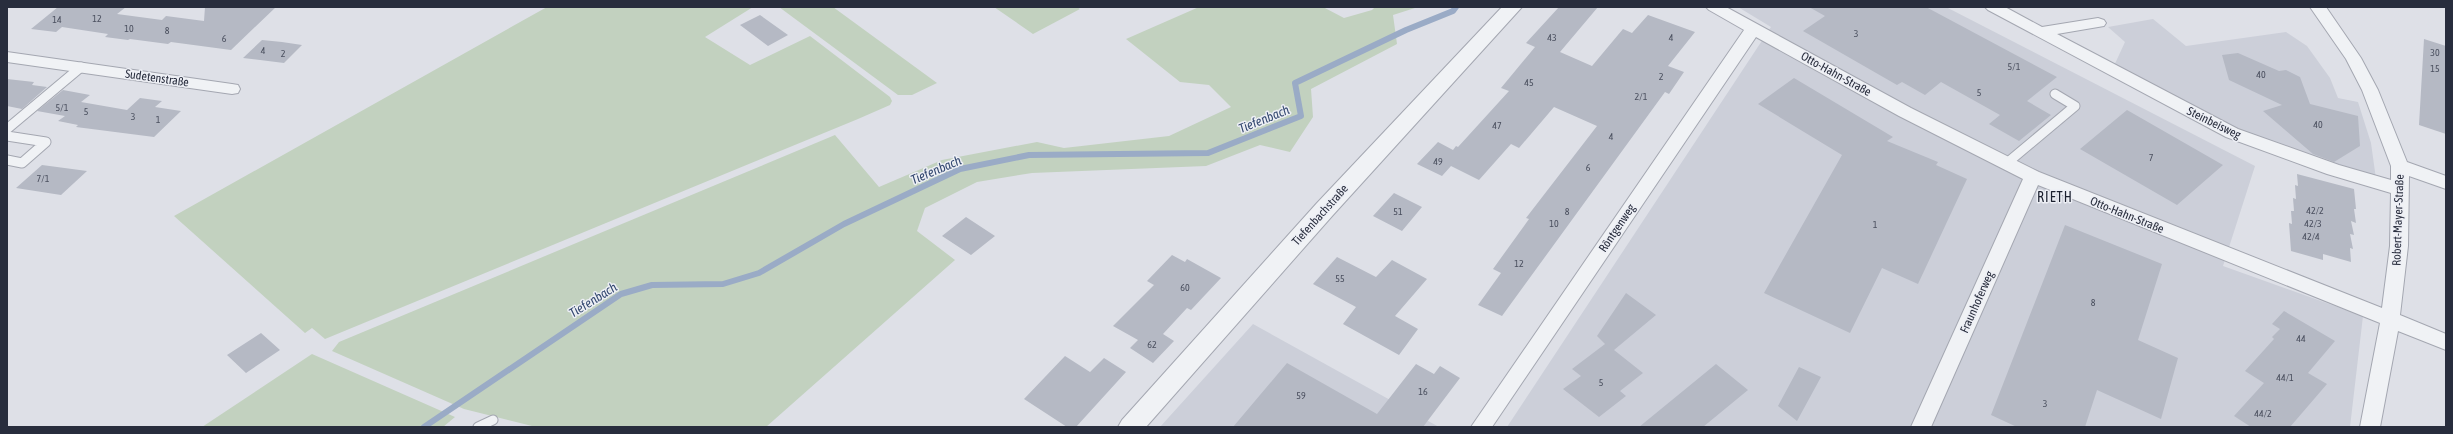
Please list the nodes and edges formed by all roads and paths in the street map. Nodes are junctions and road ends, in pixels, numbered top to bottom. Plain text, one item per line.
1 (1513, 7) edge
2 (1714, 7) edge
3 (1993, 7) edge
4 (2318, 7) edge
5 (2098, 23) dead end
6 (1752, 29) junction
7 (2039, 32) junction
8 (7, 57) edge
9 (81, 68) junction
10 (232, 89) dead end
11 (2055, 94) dead end
12 (7, 129) edge
13 (7, 136) edge
14 (7, 160) edge
15 (2007, 163) junction
16 (2400, 166) junction
17 (2034, 176) junction
18 (2446, 183) edge
19 (2399, 189) junction
20 (2390, 319) junction
21 (2446, 342) edge
22 (493, 420) dead end
23 (478, 427) edge
24 (1131, 427) edge
25 (1481, 427) edge
26 (1921, 427) edge
27 (2370, 427) edge

1 - 24 street, Tiefenbachstraße
2 - 6 street, Otto-Hahn-Straße
3 - 7 street, Steinbeisweg
4 - 16 street, Robert-Mayer-Straße
5 - 7 street
6 - 15 street, Otto-Hahn-Straße
6 - 25 street, Röntgenweg
7 - 19 street, Steinbeisweg
8 - 9 street, Sudetenstraße
9 - 10 street, Sudetenstraße
9 - 12 lane
11 - 15 lane
13 - 14 lane
15 - 17 street, Otto-Hahn-Straße
16 - 18 street
16 - 19 street, Robert-Mayer-Straße
17 - 20 street, Otto-Hahn-Straße
17 - 26 street, Fraunhoferweg
19 - 20 street, Robert-Mayer-Straße
20 - 21 street, Otto-Hahn-Straße
20 - 27 street, Robert-Mayer-Straße
22 - 23 lane

